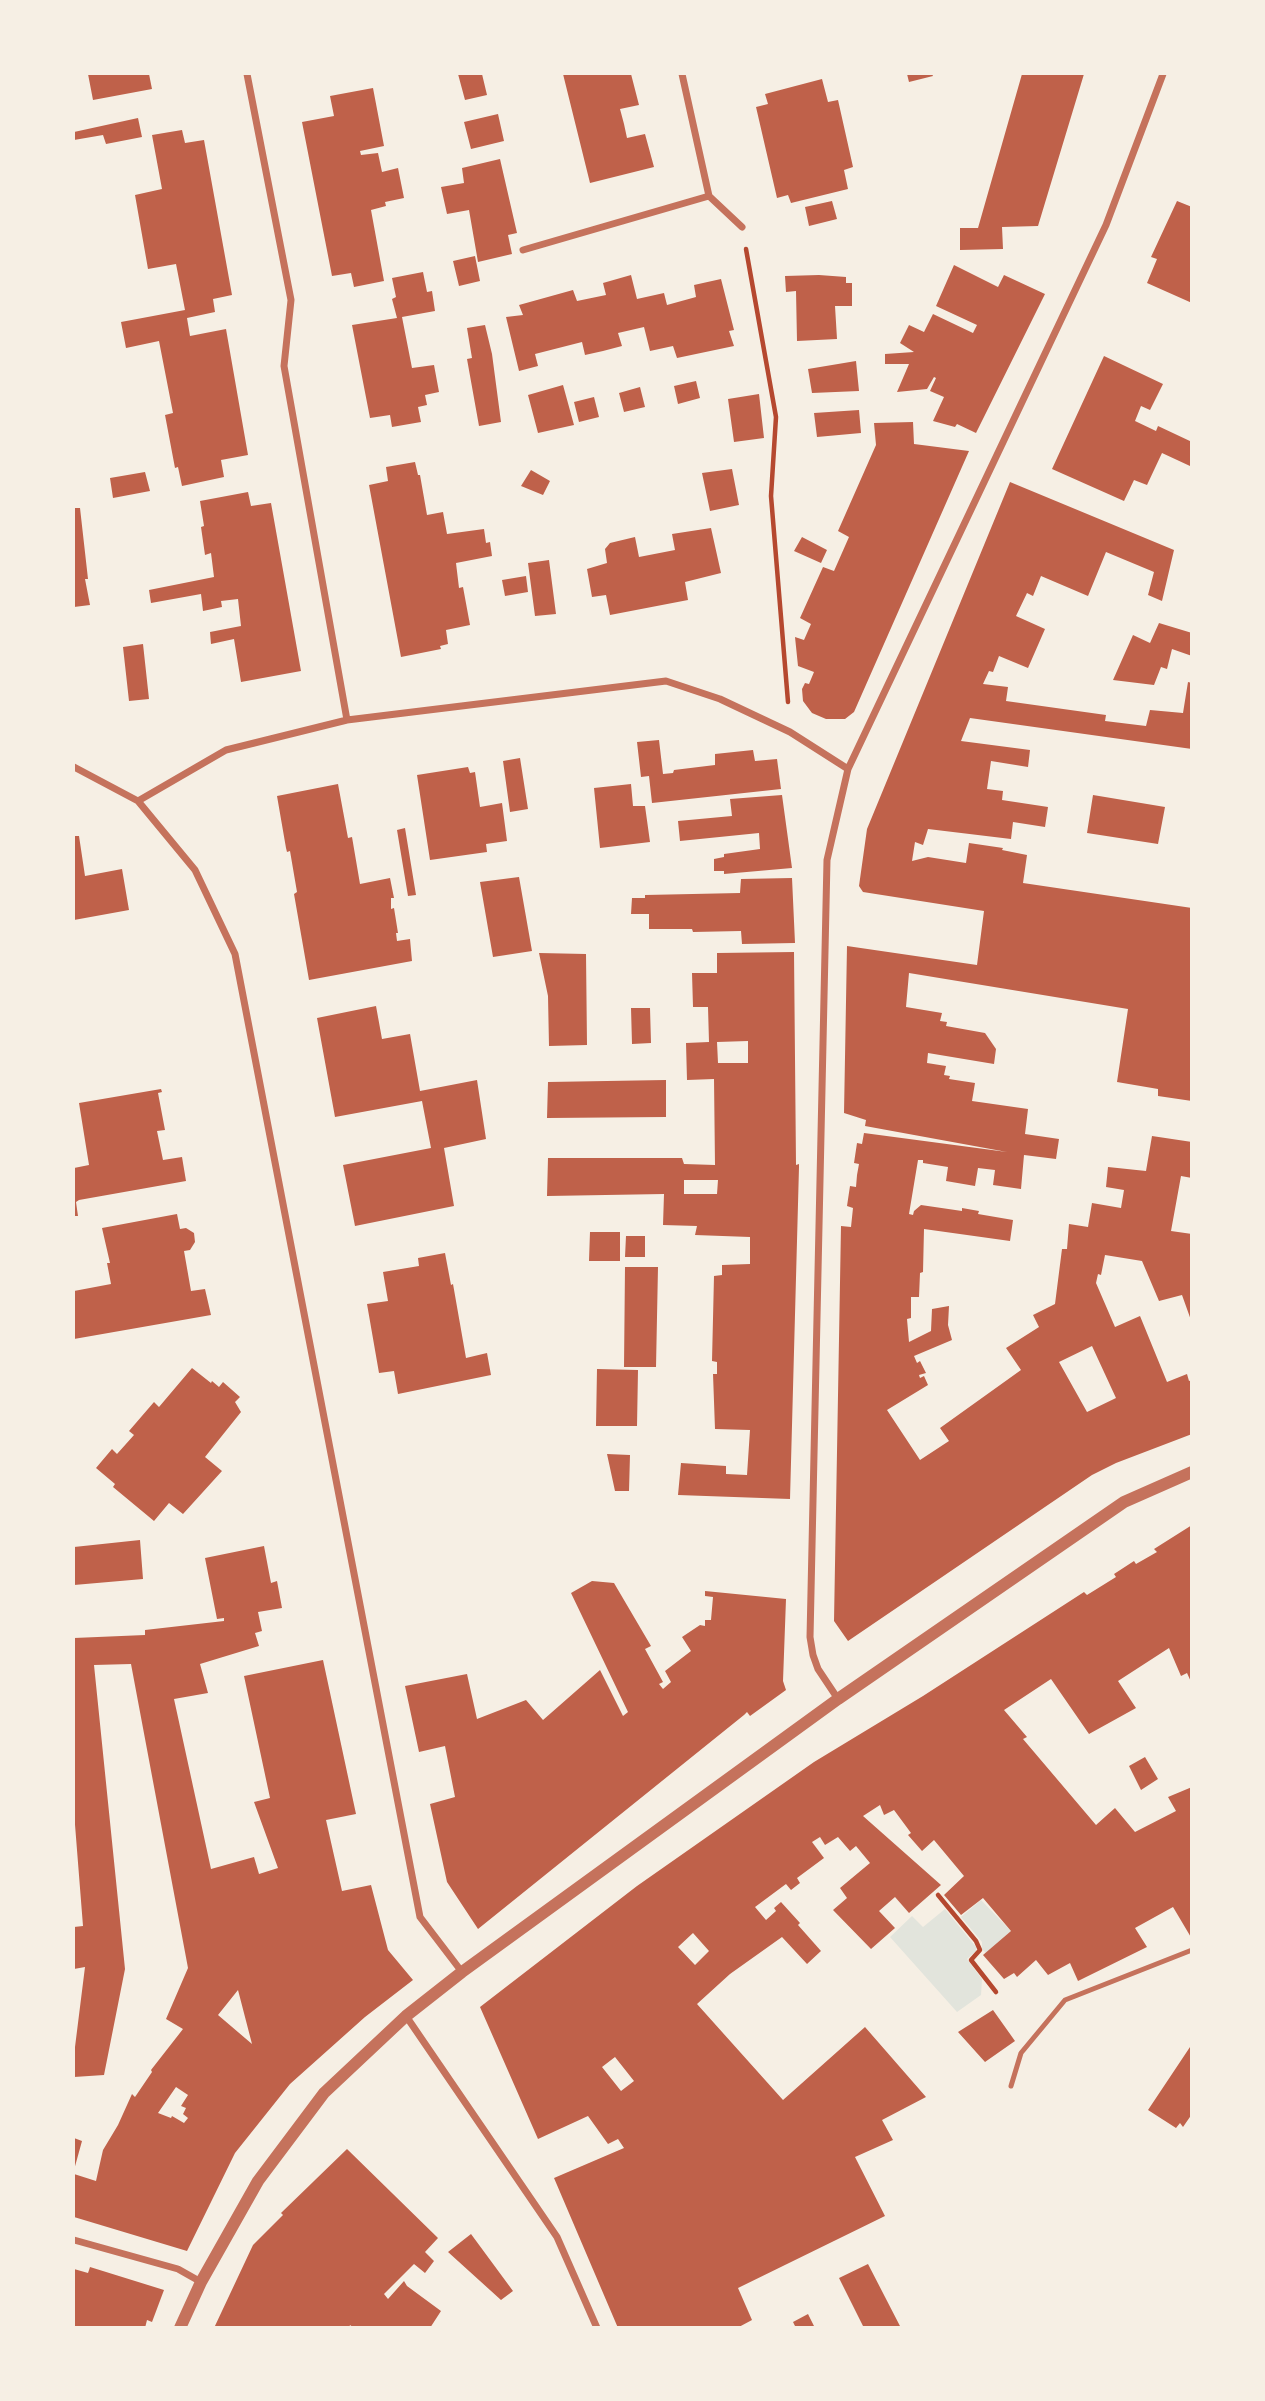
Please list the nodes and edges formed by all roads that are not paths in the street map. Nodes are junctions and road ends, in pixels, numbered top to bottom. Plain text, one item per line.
1 (247, 74) edge
2 (682, 74) edge
3 (1163, 74) edge
4 (709, 196) junction
5 (742, 227) road end
6 (523, 250) dead end
7 (347, 720) junction
8 (74, 767) edge
9 (848, 769) junction
10 (138, 801) junction
11 (1192, 1472) edge
12 (838, 1699) junction
13 (1192, 1950) edge
14 (462, 1972) junction
15 (406, 2016) junction
16 (1011, 2086) dead end
17 (74, 2240) edge
18 (201, 2282) junction
19 (180, 2328) edge
20 (597, 2328) edge

1 - 7 street
2 - 4 street
3 - 9 street
4 - 5 street
4 - 6 street
7 - 9 street
7 - 10 street
8 - 10 street
9 - 12 street
10 - 14 street
11 - 12 street
12 - 14 street
13 - 16 lane
14 - 15 street
15 - 18 street
15 - 20 street
17 - 18 street
18 - 19 street

